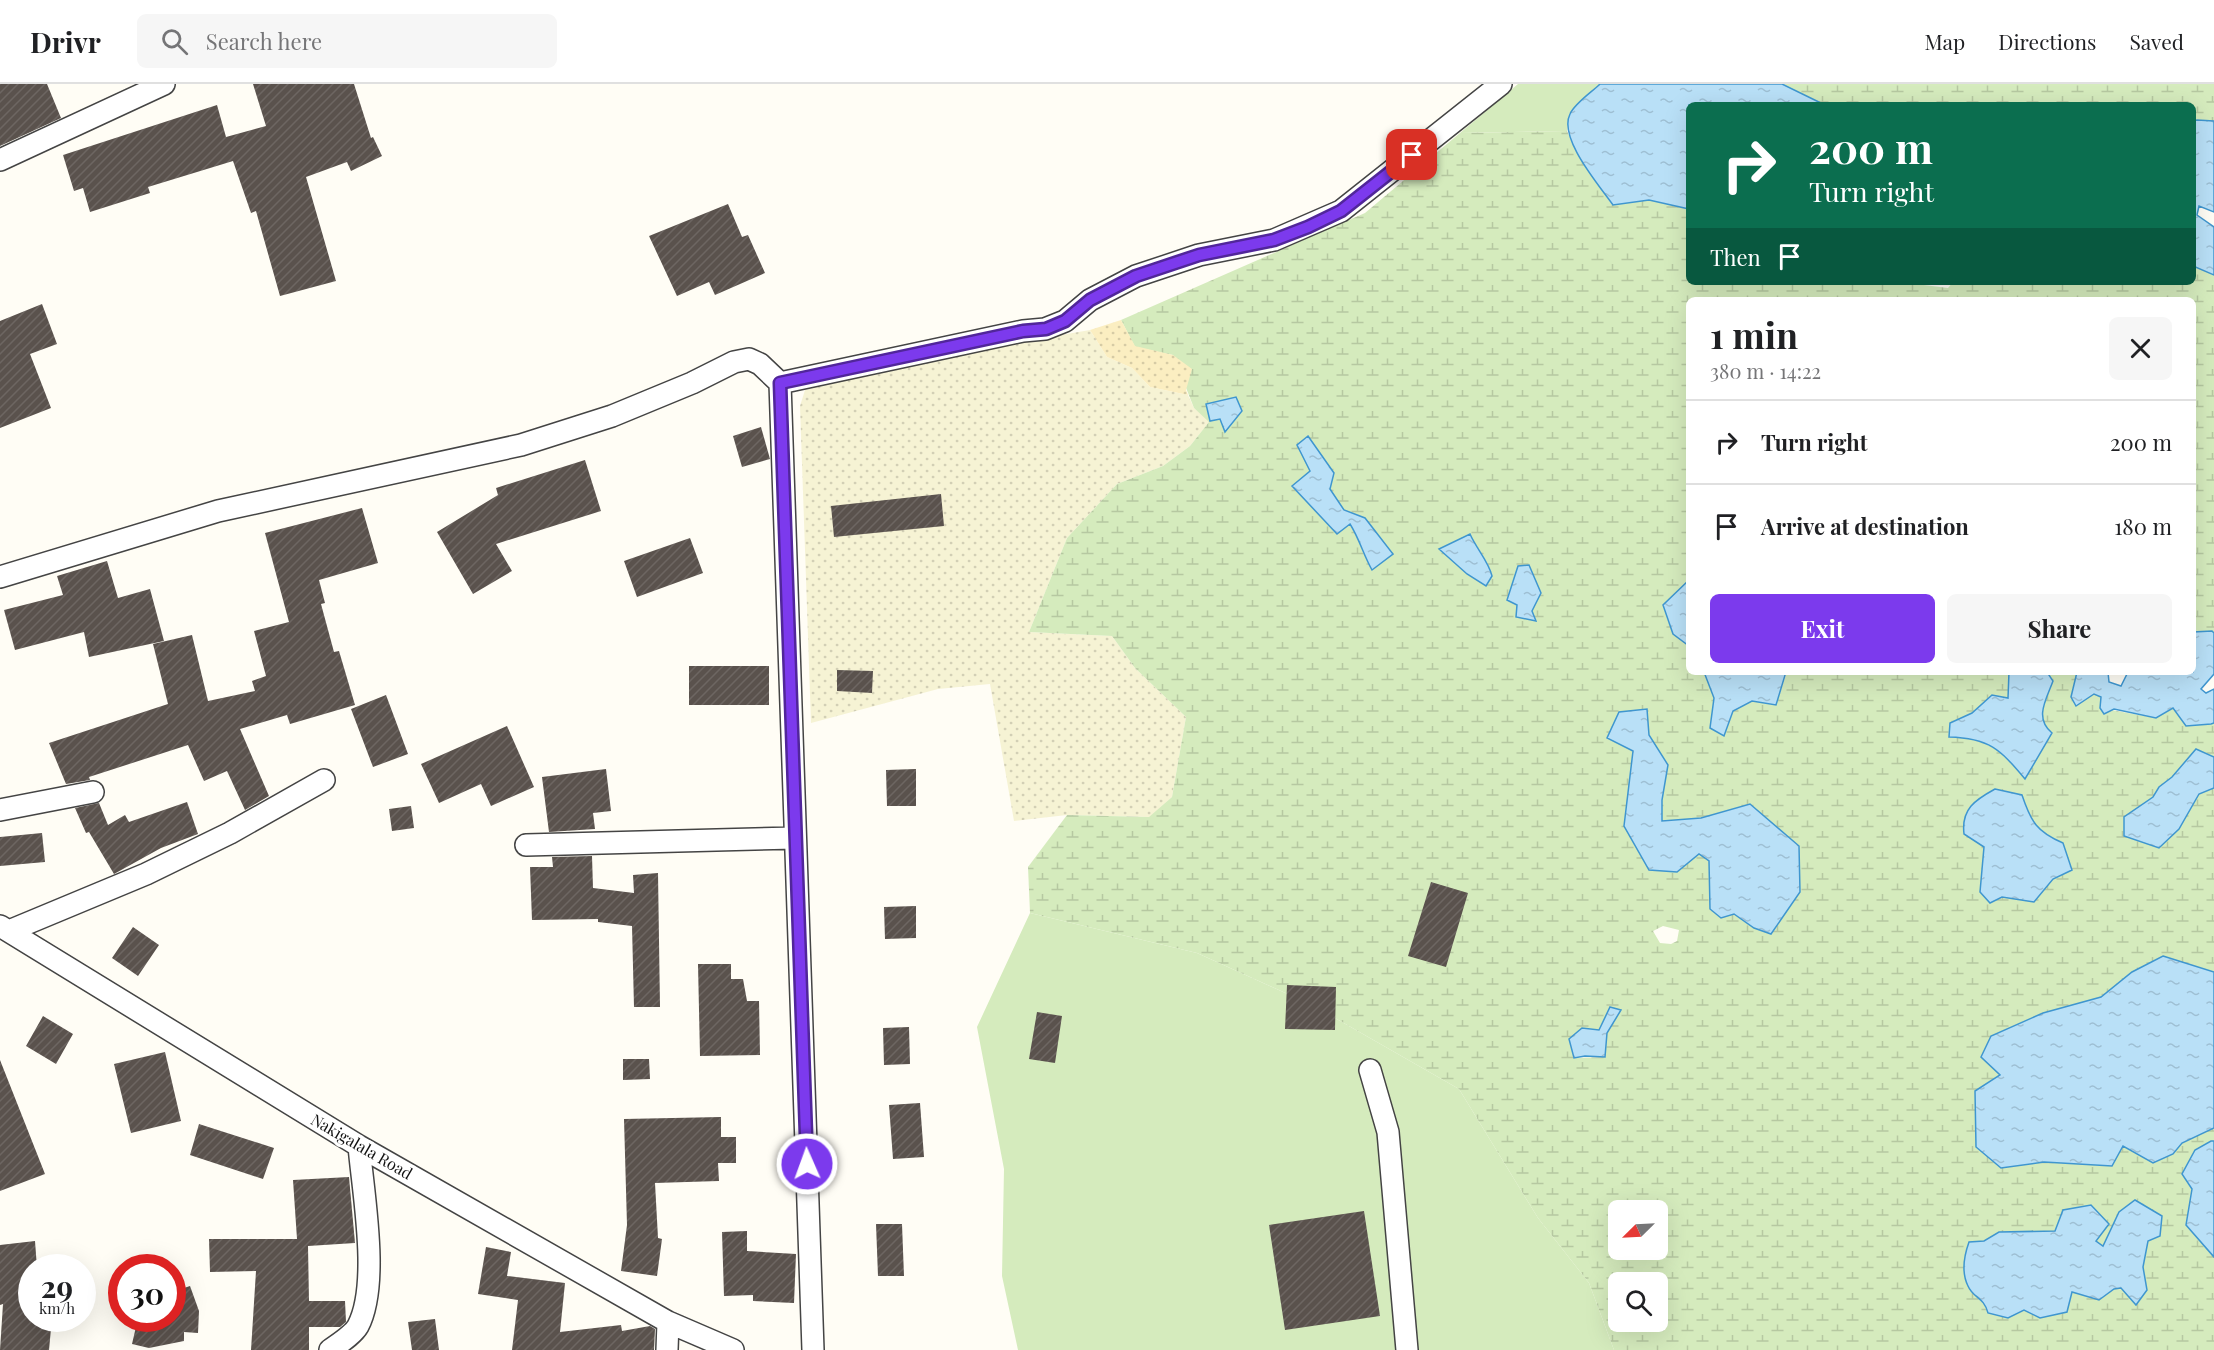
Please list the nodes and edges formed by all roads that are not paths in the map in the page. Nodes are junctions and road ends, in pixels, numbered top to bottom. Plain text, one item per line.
1 (164, 84) edge
2 (1501, 84) edge
3 (0, 160) edge
4 (780, 383) junction
5 (0, 577) edge
6 (324, 780) dead end
7 (93, 792) dead end
8 (0, 810) edge
9 (795, 838) junction
10 (526, 845) dead end
11 (4, 929) edge
12 (1370, 1070) dead end
13 (359, 1146) junction
14 (668, 1322) junction
15 (330, 1350) edge
16 (667, 1350) edge
17 (733, 1350) edge
18 (813, 1350) edge
19 (1407, 1350) edge

1 - 3 street
2 - 4 street
4 - 5 street
4 - 9 street
6 - 11 street
7 - 8 street
9 - 10 street
9 - 18 street
11 - 13 street, Nakigalala Road
12 - 19 street
13 - 14 street, Nakigalala Road
13 - 15 street
14 - 16 street
14 - 17 street, Nakigalala Road

